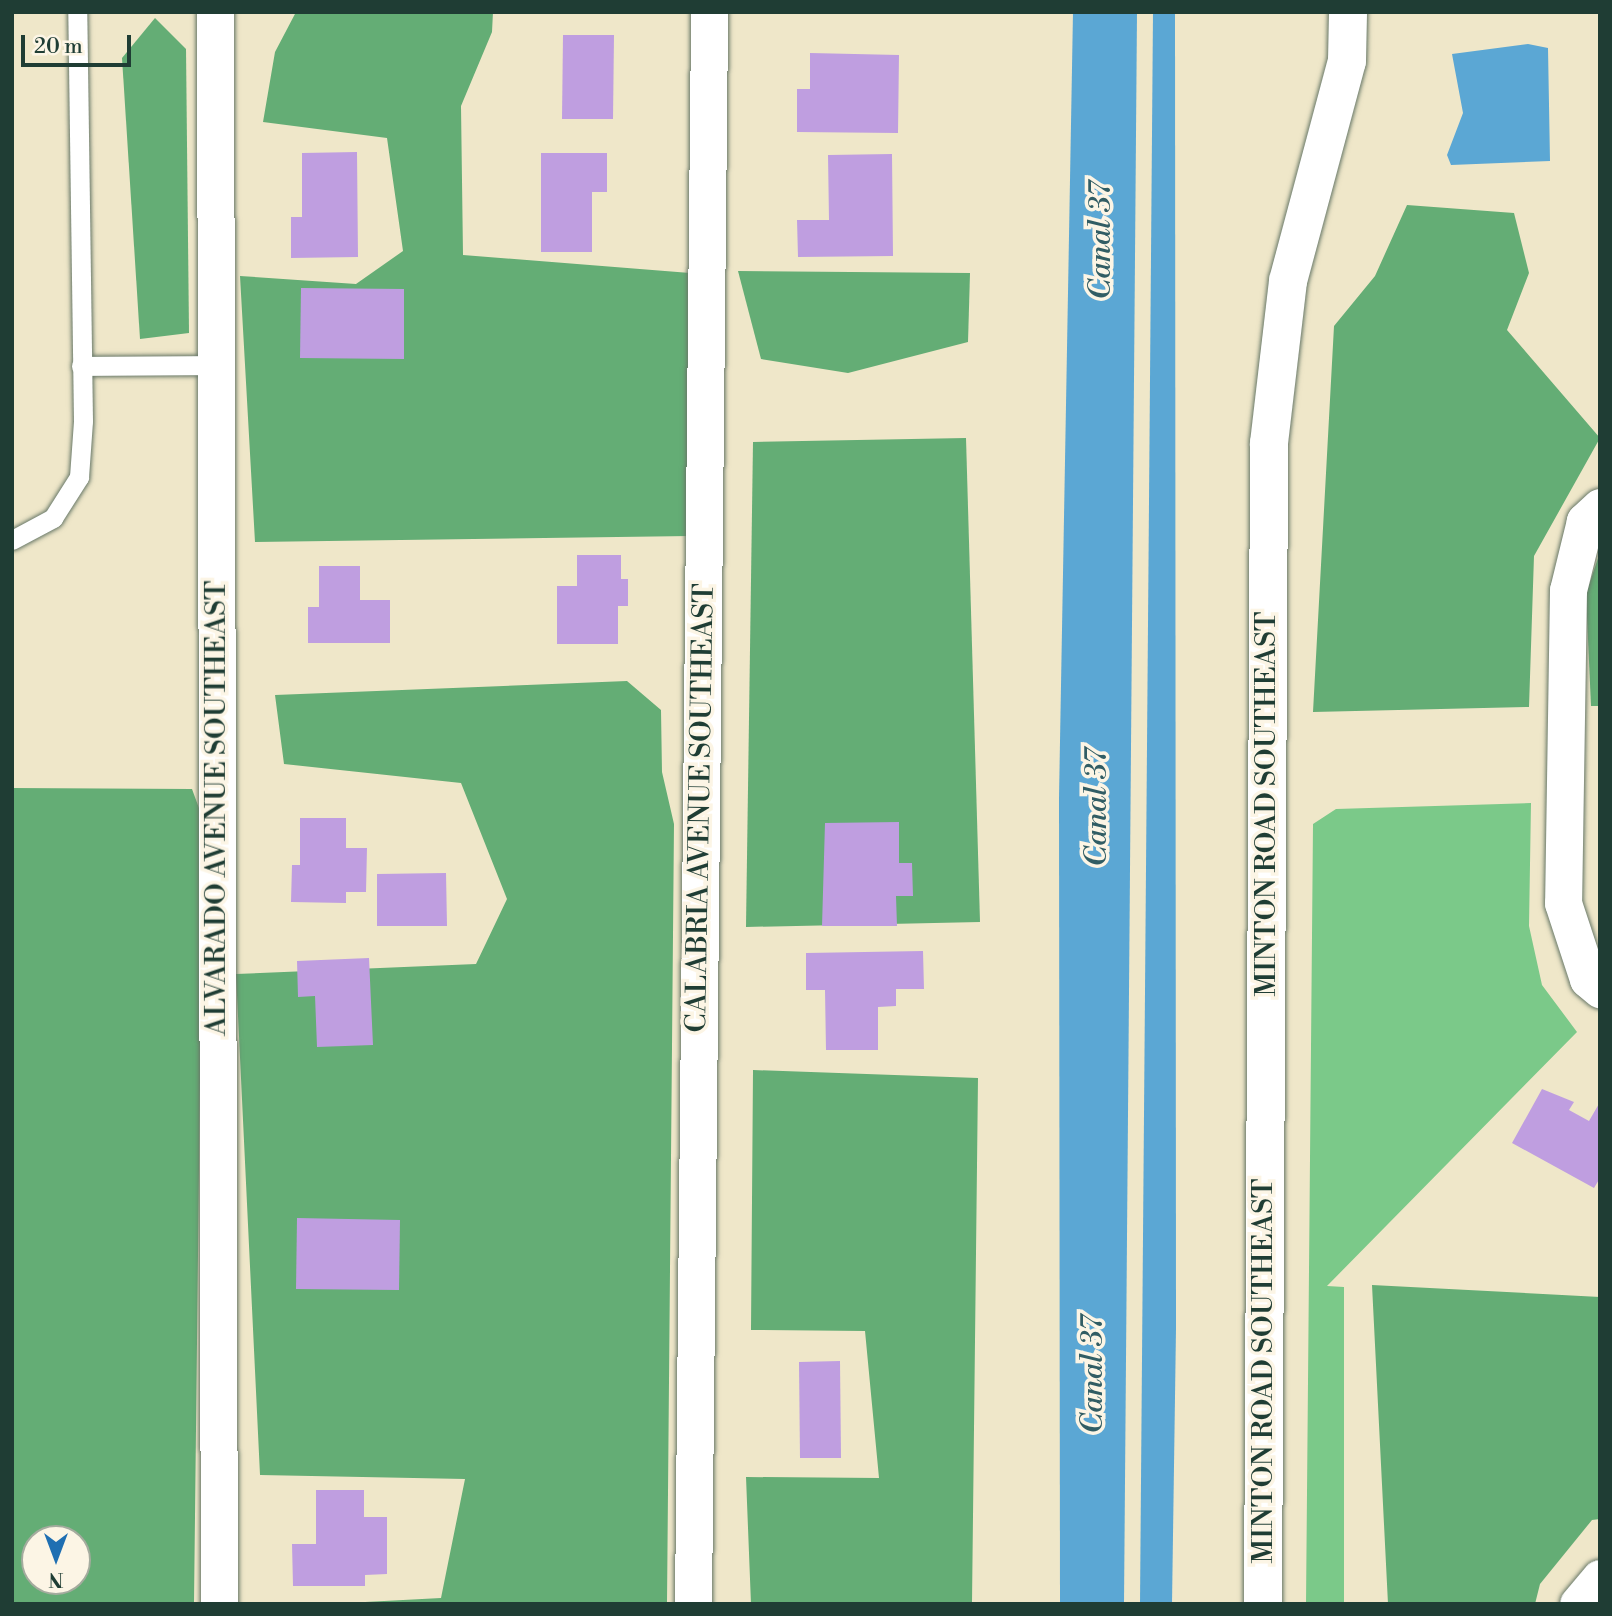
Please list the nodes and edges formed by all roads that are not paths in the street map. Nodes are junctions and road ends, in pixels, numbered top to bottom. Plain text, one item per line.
1 (77, 12) edge
2 (215, 12) edge
3 (709, 12) edge
4 (1348, 12) edge
5 (216, 365) junction
6 (81, 366) junction
7 (1600, 507) edge
8 (12, 540) edge
9 (1600, 989) edge
10 (1600, 1578) edge
11 (219, 1604) edge
12 (694, 1604) edge
13 (1263, 1604) edge
14 (1577, 1604) edge

1 - 6 lane
2 - 5 street, ALVARADO AVENUE SOUTHEAST
3 - 12 street, CALABRIA AVENUE SOUTHEAST
4 - 13 street, MINTON ROAD SOUTHEAST
5 - 6 lane
5 - 11 street, ALVARADO AVENUE SOUTHEAST
6 - 8 lane
7 - 9 street
10 - 14 street

